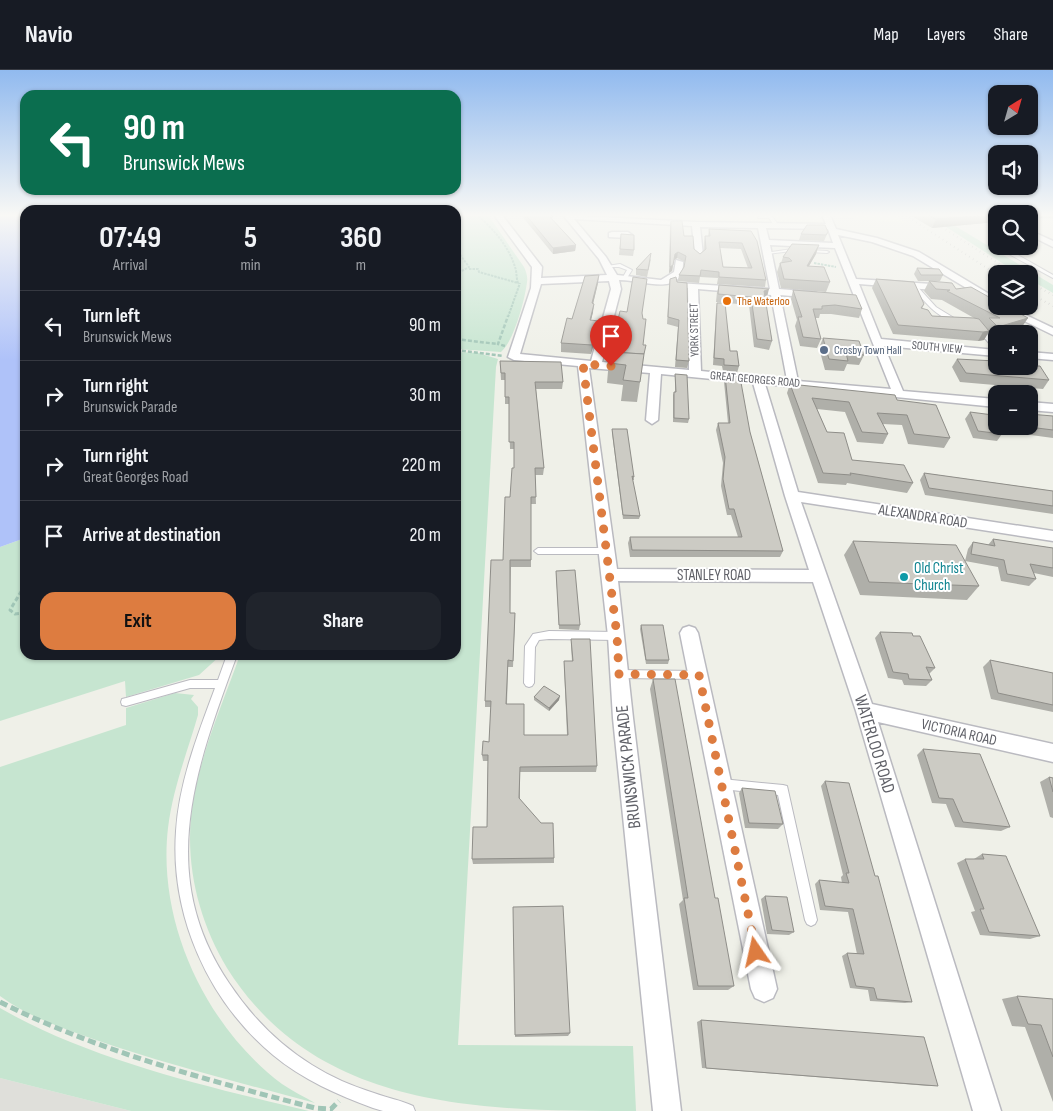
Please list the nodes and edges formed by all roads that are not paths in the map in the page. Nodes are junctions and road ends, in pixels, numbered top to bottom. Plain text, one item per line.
1 (534, 264) edge
2 (607, 264) edge
3 (679, 264) edge
4 (770, 264) edge
5 (846, 264) edge
6 (932, 264) edge
7 (1029, 264) edge
8 (609, 266) junction
9 (620, 277) junction
10 (1053, 278) edge
11 (537, 281) junction
12 (852, 281) junction
13 (680, 285) edge
14 (693, 286) junction
15 (914, 286) junction
16 (976, 290) junction
17 (773, 292) junction
18 (830, 297) edge
19 (988, 297) edge
20 (1021, 315) edge
21 (936, 317) edge
22 (952, 319) junction
23 (960, 320) edge
24 (977, 326) edge
25 (1053, 332) edge
26 (988, 339) edge
27 (879, 342) junction
28 (988, 351) edge
29 (1038, 356) edge
30 (1053, 357) edge
31 (589, 364) junction
32 (656, 370) junction
33 (695, 374) junction
34 (758, 379) junction
35 (793, 383) junction
36 (898, 393) junction
37 (988, 401) edge
38 (1038, 407) edge
39 (1053, 408) edge
40 (652, 420) dead end
41 (792, 496) junction
42 (1053, 536) edge
43 (538, 551) dead end
44 (607, 551) junction
45 (610, 575) junction
46 (819, 576) junction
47 (689, 633) dead end
48 (617, 636) junction
49 (230, 660) edge
50 (619, 674) junction
51 (699, 675) junction
52 (529, 683) dead end
53 (221, 684) junction
54 (126, 702) dead end
55 (865, 711) junction
56 (1053, 753) edge
57 (722, 784) junction
58 (811, 920) dead end
59 (764, 989) dead end
60 (408, 1111) edge
61 (667, 1111) edge
62 (987, 1111) edge

1 - 11 street
2 - 8 street
3 - 9 street
4 - 17 street
5 - 12 street
6 - 16 street
7 - 10 lane
8 - 9 street
8 - 9 lane
9 - 11 street
9 - 31 street
11 - 31 street, GREAT GEORGES ROAD
12 - 15 street
12 - 27 street
13 - 14 street
14 - 17 street
14 - 33 street, YORK STREET
15 - 16 street
15 - 22 lane
16 - 19 street
17 - 18 street
17 - 35 street
20 - 25 street
21 - 22 lane
22 - 23 lane
24 - 26 lane
27 - 28 street, SOUTH VIEW
27 - 36 street
29 - 30 street
31 - 32 street, GREAT GEORGES ROAD
31 - 44 street, BRUNSWICK PARADE
32 - 33 street, GREAT GEORGES ROAD
32 - 40 street
33 - 34 street, GREAT GEORGES ROAD
34 - 35 street, GREAT GEORGES ROAD
34 - 41 street, WATERLOO ROAD
35 - 36 street, GREAT GEORGES ROAD
36 - 37 street, GREAT GEORGES ROAD
38 - 39 street
41 - 42 street, ALEXANDRA ROAD
41 - 46 street, WATERLOO ROAD
43 - 44 lane
44 - 45 street, BRUNSWICK PARADE
45 - 46 street, STANLEY ROAD
45 - 48 street, BRUNSWICK PARADE
46 - 55 street, WATERLOO ROAD
47 - 51 street
48 - 50 street, BRUNSWICK PARADE
48 - 52 lane
49 - 53 lane
50 - 51 lane
50 - 61 street, BRUNSWICK PARADE
51 - 57 street
53 - 54 lane
53 - 60 lane
55 - 56 street, VICTORIA ROAD
55 - 62 street, WATERLOO ROAD
57 - 58 lane
57 - 59 street

